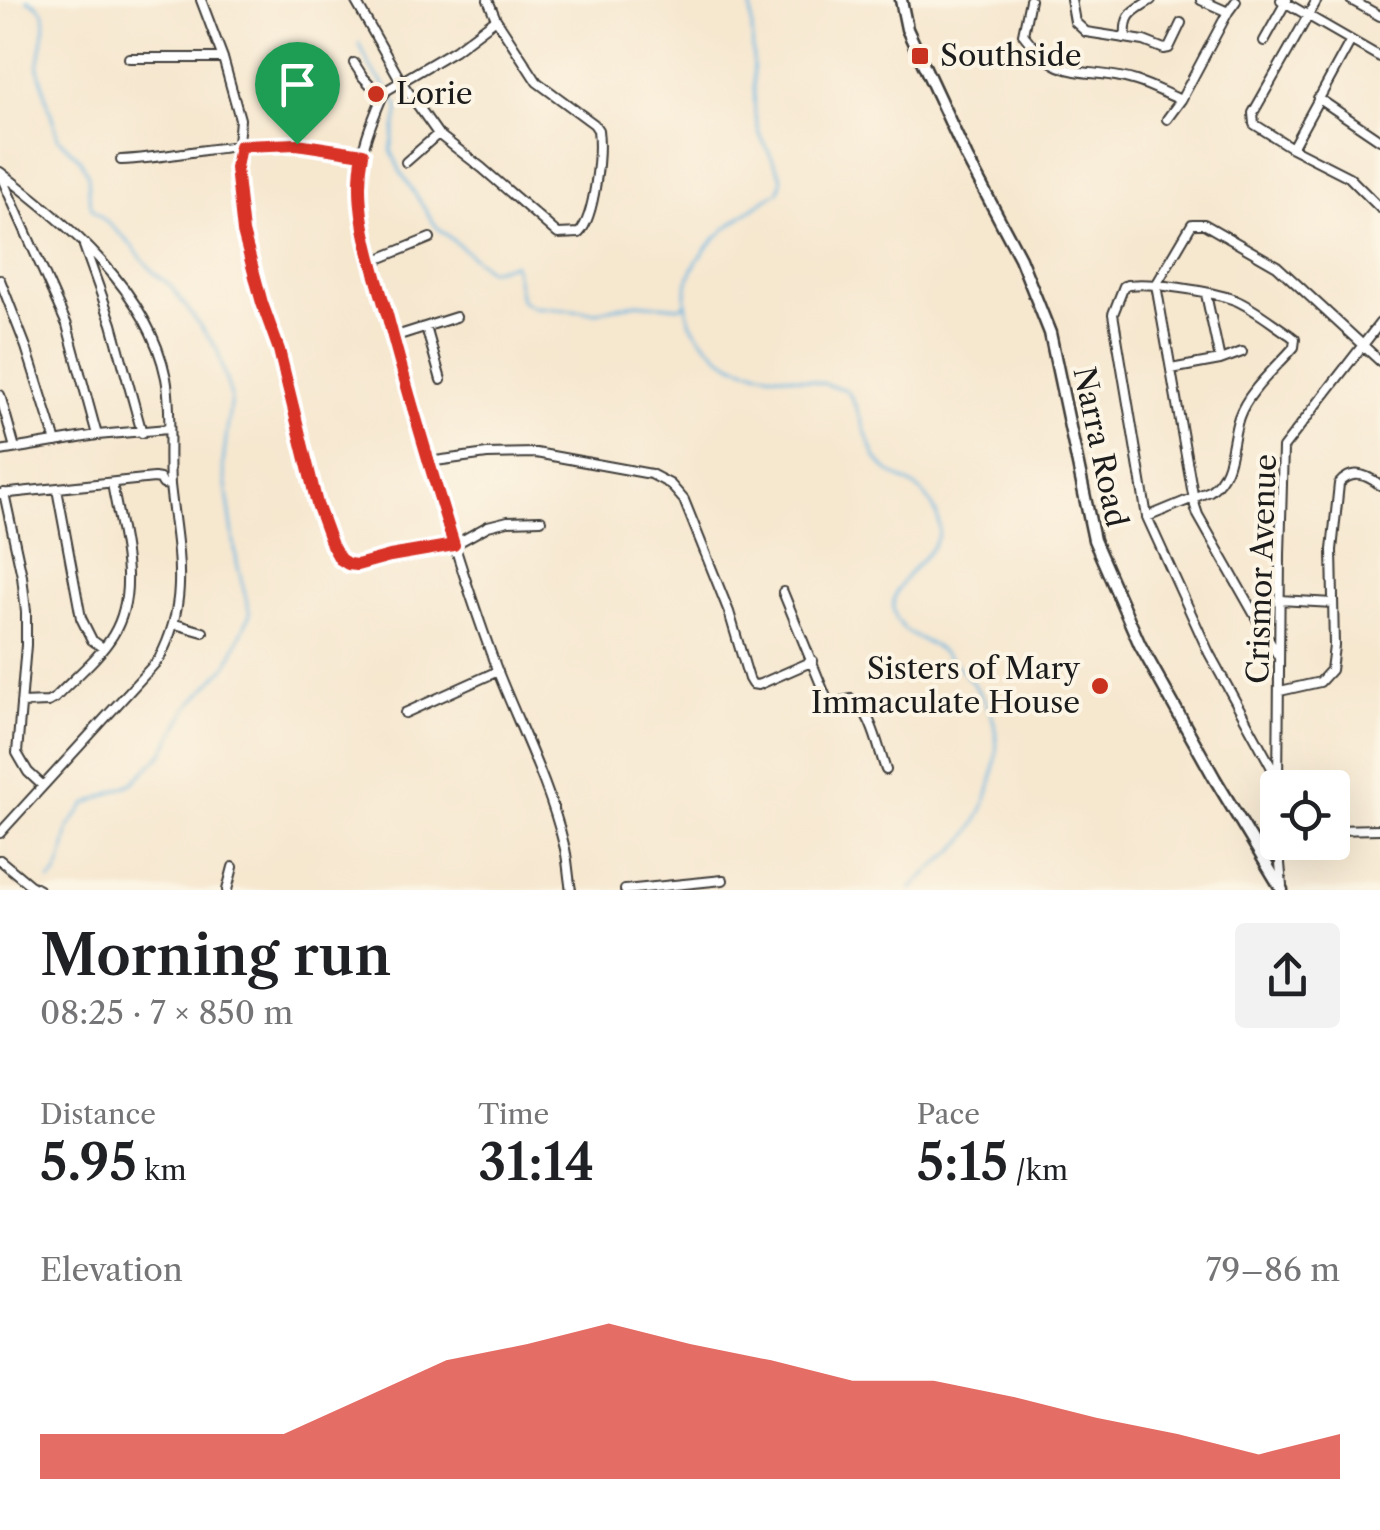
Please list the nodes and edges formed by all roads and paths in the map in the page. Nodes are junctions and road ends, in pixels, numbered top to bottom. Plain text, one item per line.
1 (201, 0) edge
2 (355, 0) edge
3 (488, 0) edge
4 (901, 0) edge
5 (1030, 0) edge
6 (1071, 0) edge
7 (1151, 0) edge
8 (1201, 0) edge
9 (1316, 0) edge
10 (1351, 0) edge
11 (1236, 1) edge
12 (1285, 1) edge
13 (1228, 12) junction
14 (1308, 16) junction
15 (1380, 16) edge
16 (496, 19) junction
17 (1181, 23) dead end
18 (1126, 38) junction
19 (1351, 40) junction
20 (1264, 41) dead end
21 (1380, 57) edge
22 (129, 58) dead end
23 (223, 58) junction
24 (354, 63) dead end
25 (402, 82) junction
26 (386, 92) junction
27 (1318, 98) junction
28 (1181, 100) junction
29 (1167, 119) dead end
30 (438, 134) junction
31 (1380, 140) edge
32 (240, 146) junction
33 (1292, 148) junction
34 (363, 154) junction
35 (121, 160) dead end
36 (406, 162) dead end
37 (0, 173) edge
38 (1380, 208) edge
39 (82, 238) junction
40 (430, 238) dead end
41 (371, 262) junction
42 (0, 280) edge
43 (1156, 285) junction
44 (1206, 294) junction
45 (456, 317) dead end
46 (1380, 324) edge
47 (426, 327) junction
48 (393, 337) junction
49 (1363, 345) junction
50 (1242, 352) dead end
51 (1220, 360) junction
52 (1380, 361) edge
53 (1170, 370) junction
54 (442, 380) dead end
55 (0, 395) edge
56 (168, 429) junction
57 (142, 433) junction
58 (97, 436) junction
59 (56, 442) junction
60 (15, 448) junction
61 (0, 451) edge
62 (428, 462) junction
63 (112, 483) junction
64 (170, 485) junction
65 (1380, 485) edge
66 (57, 489) junction
67 (2, 494) edge
68 (1193, 499) junction
69 (1147, 516) junction
70 (540, 520) dead end
71 (454, 545) junction
72 (784, 592) dead end
73 (1279, 600) junction
74 (1333, 603) junction
75 (175, 624) junction
76 (203, 632) dead end
77 (102, 648) junction
78 (1278, 656) junction
79 (813, 661) junction
80 (498, 671) junction
81 (1280, 692) junction
82 (21, 703) junction
83 (405, 712) dead end
84 (886, 770) dead end
85 (1271, 770) edge
86 (1278, 770) edge
87 (43, 786) junction
88 (1380, 829) edge
89 (1350, 830) edge
90 (0, 833) edge
91 (0, 860) edge
92 (1279, 860) edge
93 (233, 867) dead end
94 (723, 880) dead end
95 (39, 890) edge
96 (227, 890) edge
97 (571, 890) edge
98 (625, 890) edge
99 (1282, 890) edge

1 - 23 street
2 - 25 street
3 - 16 street
4 - 99 street, Narra Road
5 - 28 street
6 - 18 street
7 - 18 street
8 - 13 street
9 - 14 street
10 - 15 street
11 - 13 street
12 - 14 street
12 - 20 street
13 - 28 street
14 - 19 street
14 - 33 street
16 - 25 street
16 - 30 street
17 - 18 street
19 - 21 street
19 - 27 street
22 - 23 street
23 - 32 street
24 - 26 street
25 - 26 street
25 - 30 street
26 - 34 street
27 - 31 street
27 - 33 street
28 - 29 street
30 - 36 street
32 - 34 street
32 - 35 street
32 - 71 street
33 - 38 street
34 - 41 street
37 - 39 street
37 - 58 street
39 - 56 street
39 - 57 street
40 - 41 street
41 - 48 street
42 - 59 street
43 - 44 street
43 - 49 street
43 - 53 street
43 - 69 street
44 - 51 street
44 - 68 street
45 - 47 street
46 - 49 street, Crismor Avenue
47 - 48 street
47 - 54 street
48 - 62 street
49 - 52 street
49 - 73 street, Crismor Avenue
50 - 51 street
51 - 53 street
53 - 68 street
55 - 60 street
56 - 57 street
56 - 64 street
57 - 58 street
58 - 59 street
59 - 60 street
60 - 61 street
62 - 71 street
62 - 79 street
63 - 64 street
63 - 66 street
63 - 77 street
64 - 75 street
65 - 74 street
66 - 67 street
66 - 77 street
67 - 82 street
68 - 69 street
68 - 78 street
69 - 85 street
70 - 71 street
71 - 80 street
72 - 79 street
73 - 74 street
73 - 78 street, Crismor Avenue
74 - 81 street
75 - 76 street
75 - 87 street
77 - 82 street
78 - 81 street, Crismor Avenue
79 - 84 street
80 - 83 street
80 - 97 street
81 - 86 street, Crismor Avenue
82 - 87 street
87 - 90 street
88 - 89 street
91 - 95 street
92 - 99 street
93 - 96 street
94 - 98 street

